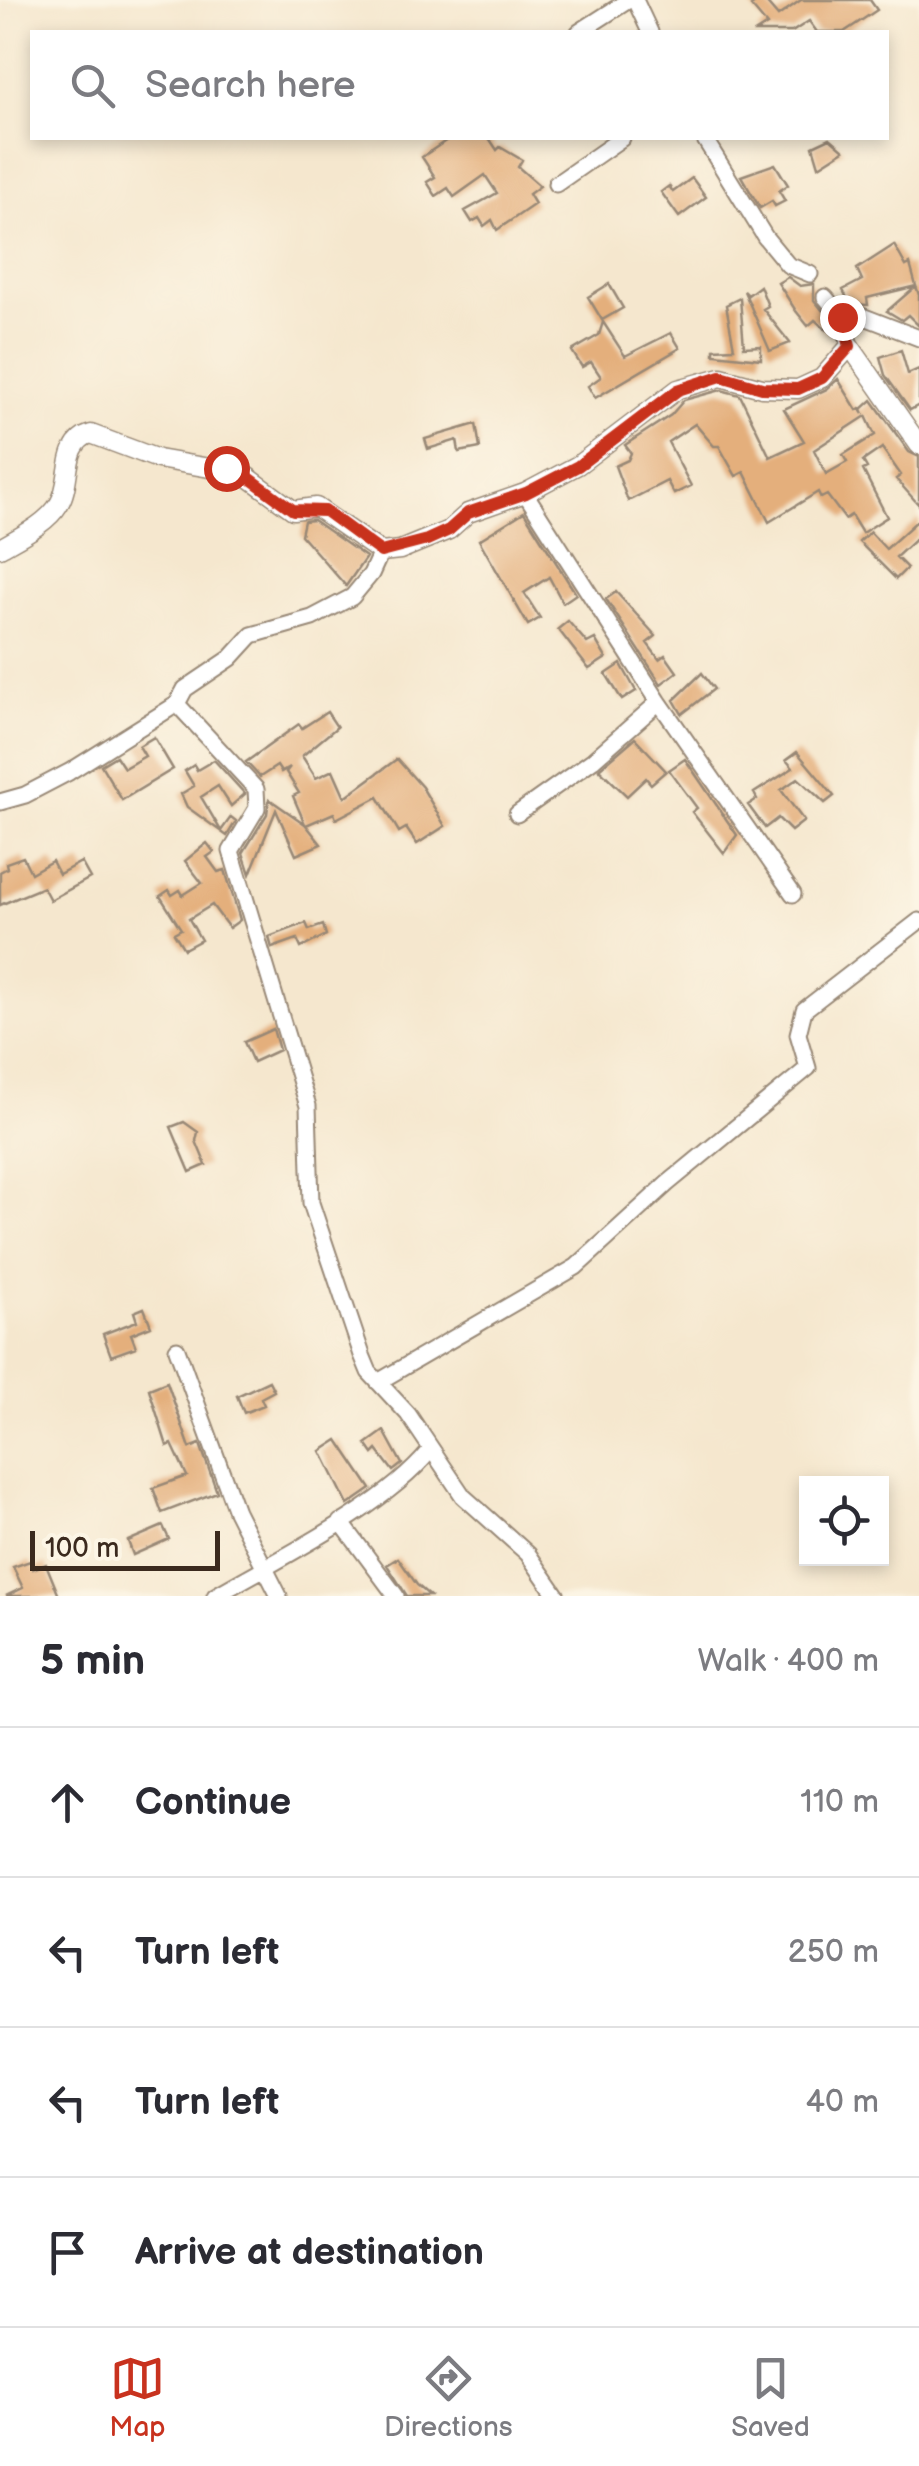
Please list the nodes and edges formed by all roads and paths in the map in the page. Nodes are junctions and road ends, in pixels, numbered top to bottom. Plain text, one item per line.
1 (632, 0) edge
2 (581, 30) edge
3 (649, 30) edge
4 (619, 140) edge
5 (705, 140) edge
6 (556, 184) dead end
7 (810, 274) dead end
8 (825, 296) dead end
9 (842, 317) junction
10 (919, 338) edge
11 (850, 346) junction
12 (919, 445) edge
13 (526, 493) junction
14 (0, 548) edge
15 (381, 552) junction
16 (659, 702) junction
17 (177, 704) junction
18 (0, 802) edge
19 (518, 814) dead end
20 (793, 894) dead end
21 (919, 921) edge
22 (176, 1349) dead end
23 (378, 1382) junction
24 (429, 1452) junction
25 (341, 1522) junction
26 (262, 1568) junction
27 (216, 1596) edge
28 (279, 1596) edge
29 (396, 1596) edge
30 (558, 1596) edge

1 - 2 street
1 - 3 street
4 - 6 street
5 - 7 street
8 - 9 street
9 - 10 street
9 - 11 street
11 - 12 street
11 - 13 street
13 - 15 street
13 - 16 street
14 - 15 street
15 - 17 street
16 - 19 street
16 - 20 street
17 - 18 street
17 - 23 street
21 - 23 street
22 - 26 street
23 - 24 street
24 - 25 street
24 - 30 street
25 - 26 street
25 - 29 street
26 - 27 street
26 - 28 street

